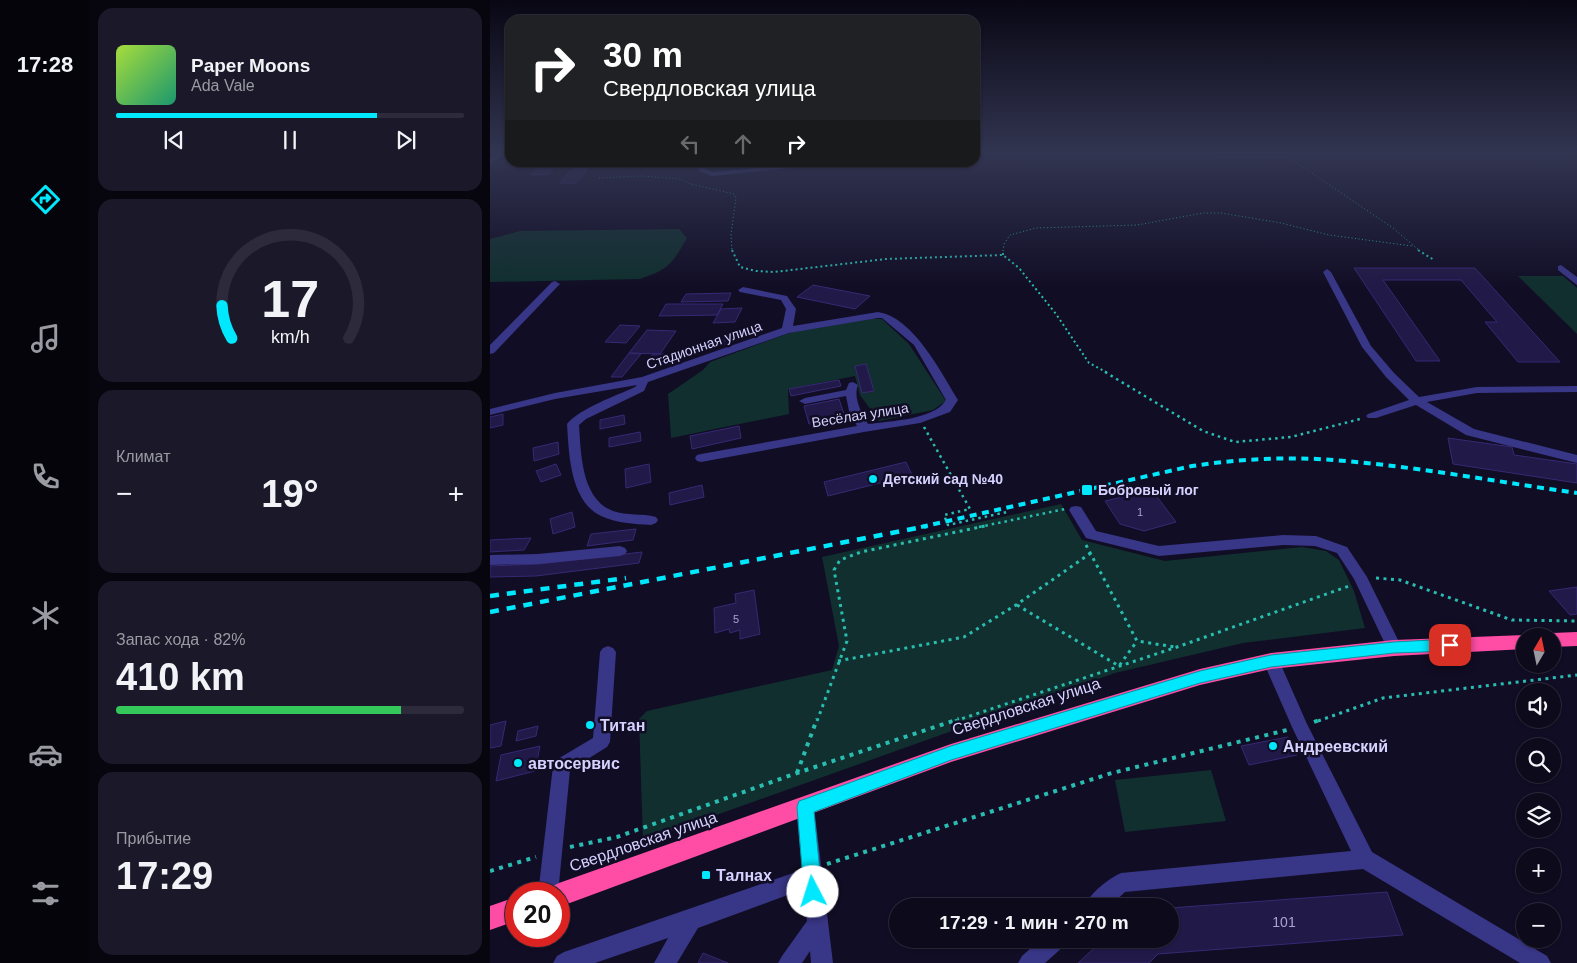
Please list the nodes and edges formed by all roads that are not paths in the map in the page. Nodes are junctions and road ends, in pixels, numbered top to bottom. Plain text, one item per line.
1 (1561, 268) dead end
2 (1327, 272) dead end
3 (1577, 282) edge
4 (555, 284) dead end
5 (743, 290) dead end
6 (788, 330) junction
7 (918, 343) joint
8 (490, 351) edge
9 (644, 380) junction
10 (1577, 389) edge
11 (805, 401) dead end
12 (1417, 401) junction
13 (490, 412) edge
14 (1372, 416) road end
15 (864, 428) junction
16 (701, 458) dead end
17 (1577, 459) edge
18 (1071, 513) road end
19 (651, 520) dead end
20 (620, 551) dead end
21 (490, 560) edge
22 (1561, 640) edge
23 (1577, 640) edge
24 (1516, 642) edge
25 (1394, 648) junction
26 (608, 652) dead end
27 (1271, 661) junction
28 (805, 807) junction
29 (1365, 859) junction
30 (811, 873) junction
31 (549, 882) edge
32 (570, 891) edge
33 (1104, 898) edge
34 (505, 913) edge
35 (490, 918) edge
36 (691, 920) junction
37 (817, 925) junction
38 (1047, 948) edge
39 (564, 963) edge
40 (666, 963) edge
41 (789, 963) edge
42 (822, 963) edge
43 (1030, 963) edge
44 (1540, 963) edge

1 - 3 street
2 - 12 street
4 - 8 street
5 - 6 street
6 - 7 street, Стадионная улица
6 - 9 street, Стадионная улица
7 - 15 street, Весёлая улица
9 - 13 street, Стадионная улица
9 - 19 street
10 - 12 street
11 - 15 street
12 - 14 street
12 - 17 street
15 - 16 street, Весёлая улица
18 - 25 street
20 - 21 street
22 - 23 highway
24 - 25 highway, Свердловская улица
25 - 27 highway, Свердловская улица
26 - 31 street
27 - 28 highway, Свердловская улица
27 - 29 street
28 - 30 street
28 - 32 highway, Свердловская улица
29 - 33 street
29 - 44 street
30 - 36 street
30 - 37 street
34 - 35 highway
36 - 39 street
36 - 40 street
37 - 41 street
37 - 42 street
38 - 43 street

